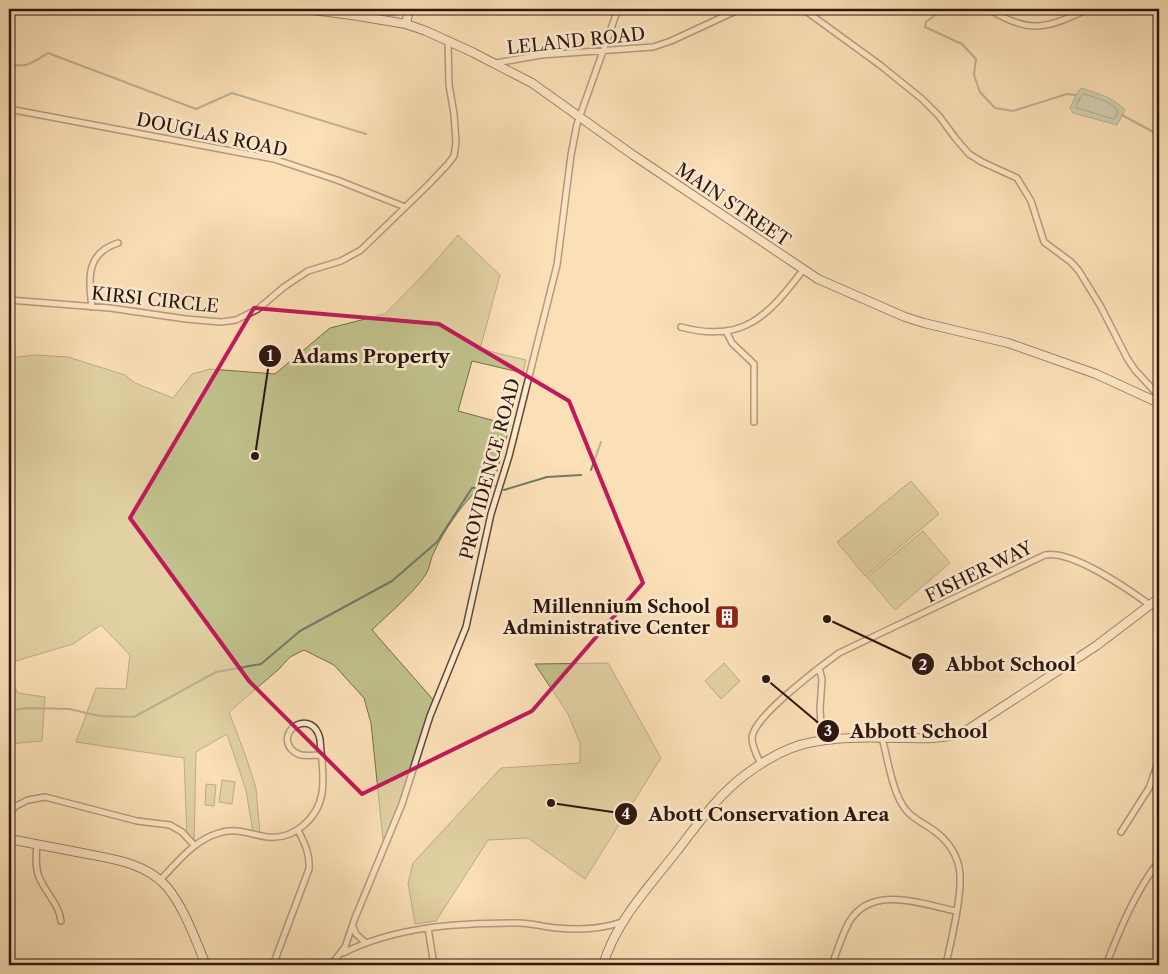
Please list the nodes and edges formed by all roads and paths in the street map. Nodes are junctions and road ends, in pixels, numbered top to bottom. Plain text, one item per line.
1 (305, 9) edge
2 (409, 9) edge
3 (618, 9) edge
4 (740, 9) edge
5 (803, 9) edge
6 (989, 9) edge
7 (1088, 9) edge
8 (406, 24) junction
9 (448, 41) junction
10 (602, 52) junction
11 (496, 63) junction
12 (9, 108) edge
13 (579, 117) junction
14 (9, 135) edge
15 (405, 207) junction
16 (118, 243) dead end
17 (802, 270) junction
18 (9, 300) edge
19 (92, 307) junction
20 (680, 327) dead end
21 (726, 331) junction
22 (1159, 396) edge
23 (1159, 403) edge
24 (754, 422) dead end
25 (1155, 602) edge
26 (1159, 609) edge
27 (819, 668) junction
28 (882, 738) junction
29 (822, 740) junction
30 (321, 755) junction
31 (1159, 760) edge
32 (761, 764) junction
33 (9, 813) edge
34 (298, 830) junction
35 (1122, 832) dead end
36 (9, 839) edge
37 (37, 844) junction
38 (194, 845) junction
39 (1159, 861) edge
40 (160, 880) junction
41 (956, 911) junction
42 (61, 920) dead end
43 (622, 922) junction
44 (353, 926) junction
45 (428, 928) junction
46 (366, 943) junction
47 (341, 954) junction
48 (206, 965) edge
49 (273, 965) edge
50 (331, 965) edge
51 (434, 965) edge
52 (603, 965) edge
53 (832, 965) edge
54 (946, 965) edge
55 (1106, 965) edge

1 - 8 main road, MAIN STREET
2 - 8 main road
3 - 10 street, PROVIDENCE ROAD
4 - 10 street, LELAND ROAD
5 - 22 street
6 - 7 street
8 - 9 main road, MAIN STREET
9 - 11 main road, MAIN STREET
9 - 15 street, KIRSI CIRCLE
10 - 11 street, LELAND ROAD
10 - 13 street, PROVIDENCE ROAD
11 - 13 main road, MAIN STREET
12 - 14 street
12 - 15 street, DOUGLAS ROAD
13 - 17 main road, MAIN STREET
13 - 44 street, PROVIDENCE ROAD
15 - 19 street, KIRSI CIRCLE
16 - 19 street
17 - 21 street
17 - 23 main road, MAIN STREET
18 - 19 street, KIRSI CIRCLE
20 - 21 street
21 - 24 street
25 - 26 street
25 - 27 street, FISHER WAY
25 - 28 main road
27 - 29 street
27 - 32 street, FISHER WAY
28 - 29 main road
28 - 41 street
29 - 32 main road
30 - 30 street
30 - 34 street
31 - 35 street
32 - 43 main road
33 - 38 street
34 - 38 street
34 - 49 street
36 - 37 main road
37 - 40 main road
37 - 42 street
38 - 40 street
39 - 55 street
40 - 48 main road
41 - 53 street
41 - 54 street
43 - 45 street
43 - 52 main road
44 - 46 street
44 - 47 street, PROVIDENCE ROAD
45 - 46 street
45 - 51 street
46 - 47 street
47 - 50 street, PROVIDENCE ROAD

